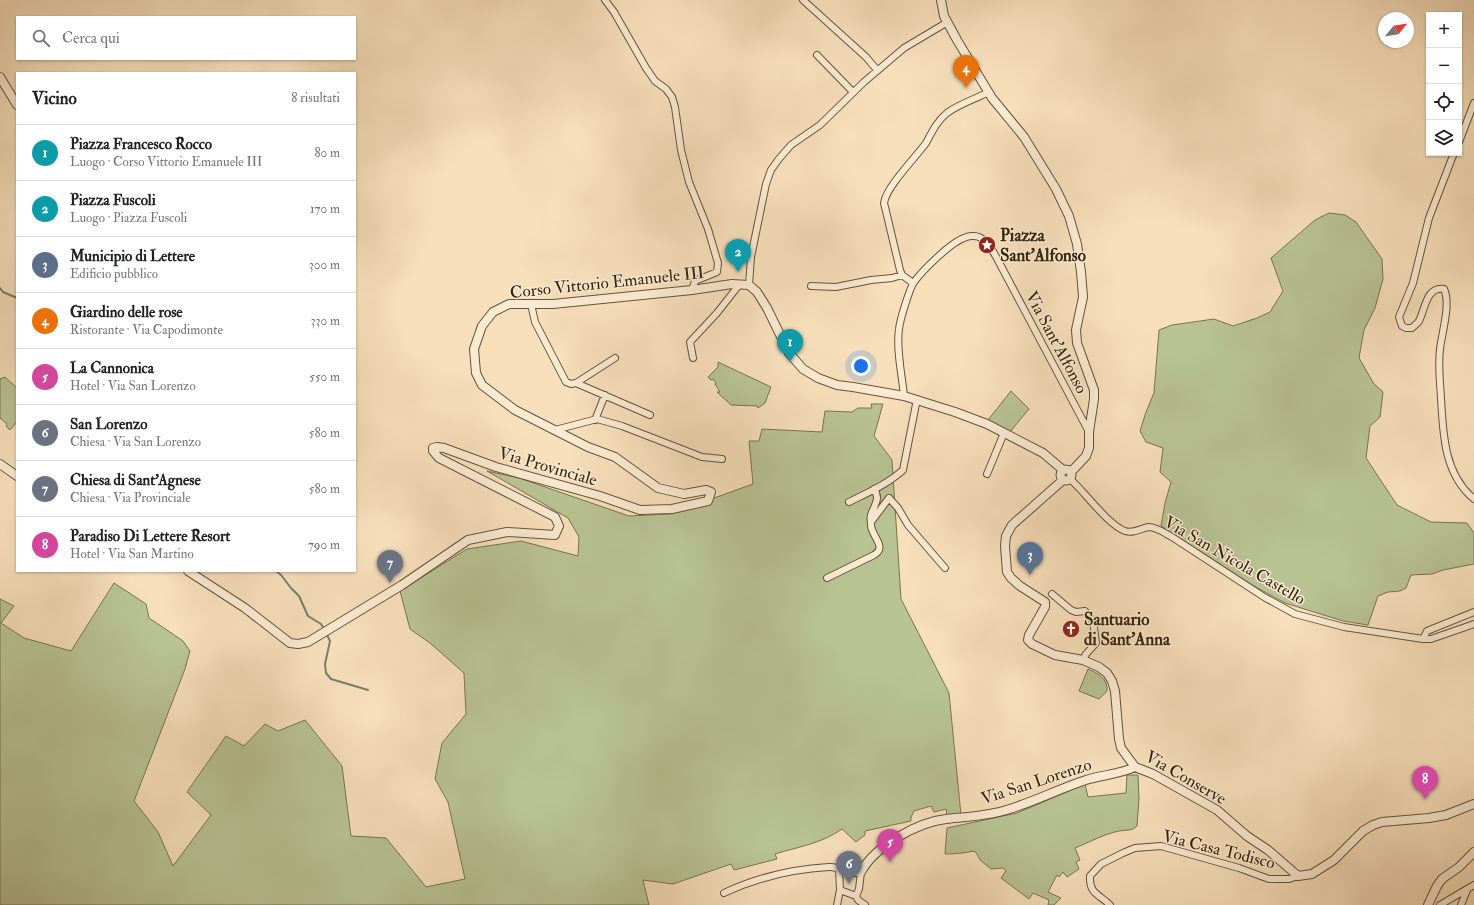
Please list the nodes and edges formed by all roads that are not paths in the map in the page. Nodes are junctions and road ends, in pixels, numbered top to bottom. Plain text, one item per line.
1 (605, 0) edge
2 (803, 0) edge
3 (941, 0) edge
4 (946, 22) junction
5 (817, 55) dead end
6 (878, 70) junction
7 (0, 77) edge
8 (853, 92) junction
9 (989, 92) junction
10 (16, 103) edge
11 (1474, 103) edge
12 (1462, 134) edge
13 (1453, 156) edge
14 (902, 275) junction
15 (913, 283) junction
16 (740, 284) junction
17 (749, 285) junction
18 (810, 286) dead end
19 (692, 290) junction
20 (531, 304) junction
21 (493, 312) joint
22 (615, 358) dead end
23 (693, 358) dead end
24 (576, 383) junction
25 (605, 395) junction
26 (904, 396) junction
27 (917, 399) junction
28 (650, 415) dead end
29 (595, 420) junction
30 (555, 430) junction
31 (1089, 432) junction
32 (1004, 433) junction
33 (722, 459) dead end
34 (0, 464) edge
35 (16, 473) edge
36 (987, 474) dead end
37 (1067, 475) junction
38 (874, 489) junction
39 (1474, 499) edge
40 (849, 502) dead end
41 (871, 522) junction
42 (946, 568) dead end
43 (190, 572) edge
44 (827, 578) dead end
45 (1052, 594) dead end
46 (1474, 612) edge
47 (1474, 624) edge
48 (1423, 639) junction
49 (1083, 660) junction
50 (1135, 767) junction
51 (1474, 804) edge
52 (1474, 852) edge
53 (839, 869) junction
54 (861, 872) junction
55 (1298, 876) junction
56 (1474, 884) edge
57 (840, 890) junction
58 (1467, 890) junction
59 (724, 893) dead end
60 (856, 896) junction
61 (837, 905) edge
62 (865, 905) edge
63 (1110, 905) edge
64 (1428, 905) edge
65 (1440, 905) edge
66 (1461, 905) edge

1 - 19 street
2 - 6 street
3 - 4 street
4 - 6 street
4 - 9 street
5 - 8 street
6 - 8 street
7 - 10 street
8 - 17 street
9 - 14 street
9 - 31 street
11 - 12 street
13 - 39 street
14 - 15 street
14 - 18 street
15 - 26 street
15 - 31 street, Via Sant'Alfonso
16 - 17 street, Corso Vittorio Emanuele III
16 - 19 street, Corso Vittorio Emanuele III
16 - 23 street
17 - 26 street
19 - 20 street, Corso Vittorio Emanuele III
20 - 21 street, Corso Vittorio Emanuele III
20 - 24 street
21 - 30 street, Via Provinciale
22 - 24 street
24 - 25 street
25 - 28 street
25 - 29 street
26 - 27 street
27 - 32 street
27 - 38 street
29 - 30 street
29 - 33 street
30 - 43 street, Via Provinciale
31 - 37 street
32 - 36 street
32 - 37 street
34 - 35 street
37 - 48 street, Via San Nicola Castello
37 - 49 street, Via Conserve
38 - 40 street
38 - 41 street
41 - 42 street
41 - 44 street
45 - 49 street
46 - 48 street
47 - 48 street, Via San Nicola Castello
49 - 50 street, Via Conserve
50 - 54 street, Via San Lorenzo
50 - 55 street, Via Conserve
51 - 55 street
52 - 64 street
53 - 54 street
53 - 57 street
53 - 59 street
54 - 60 street, Via San Lorenzo
55 - 63 street, Via Casa Todisco
56 - 58 street
57 - 60 street
57 - 61 street
58 - 65 street
58 - 66 street
60 - 62 street

